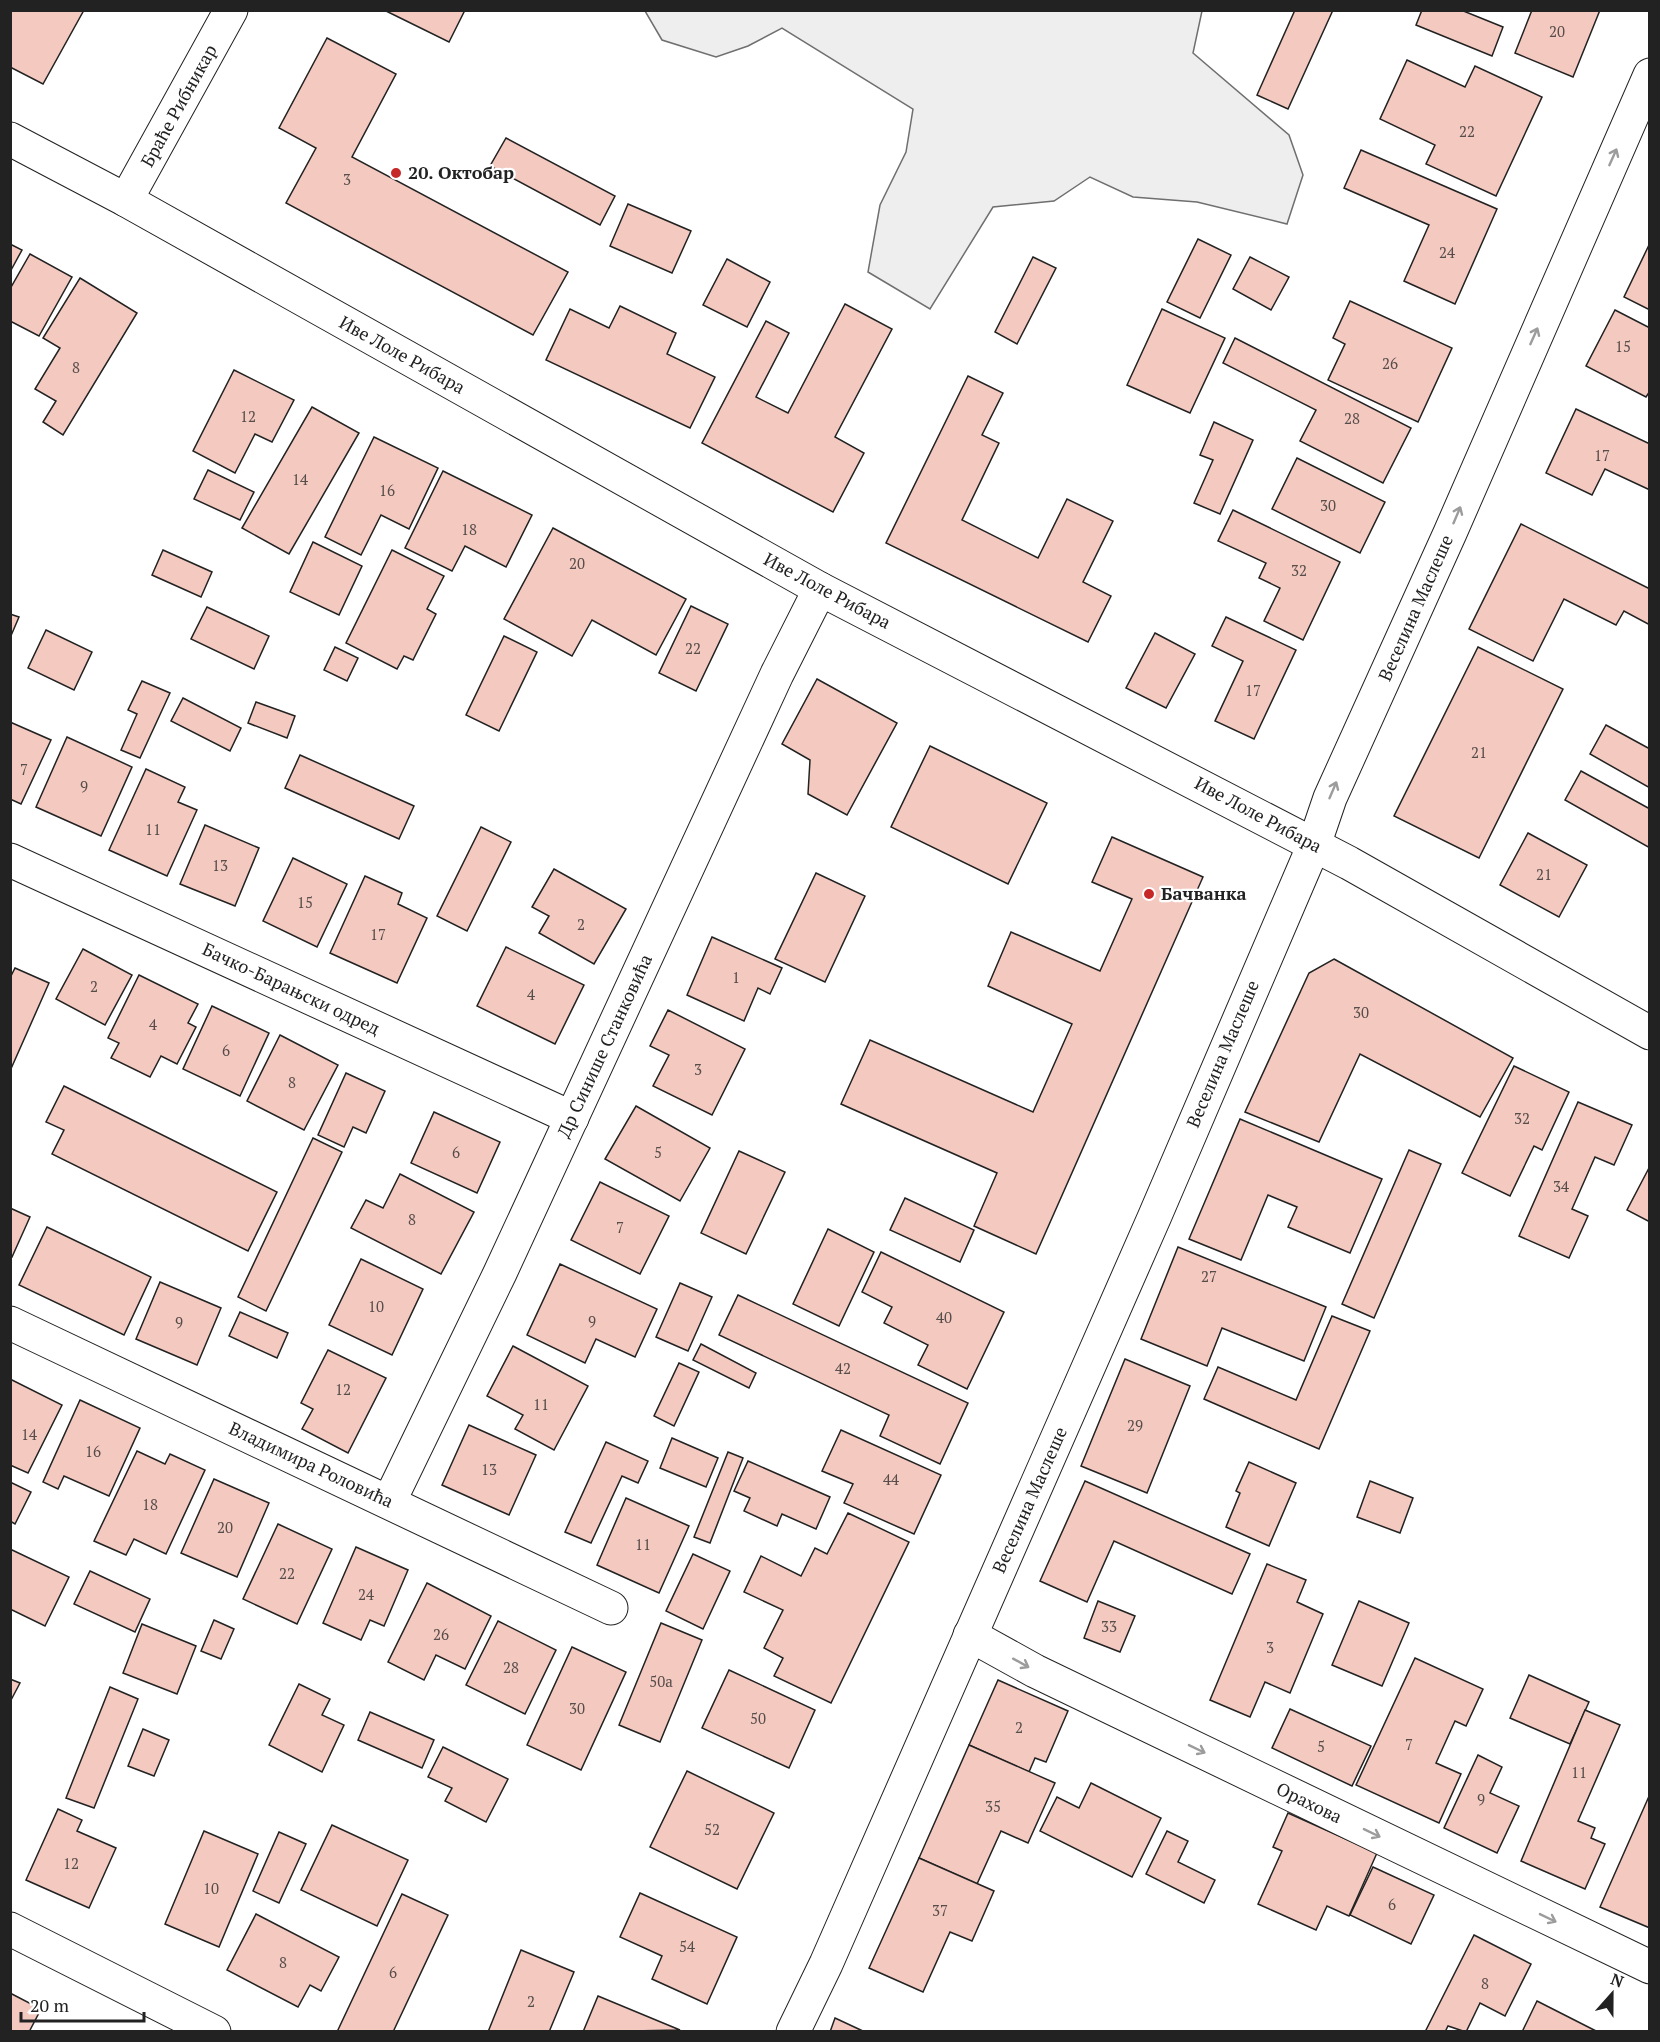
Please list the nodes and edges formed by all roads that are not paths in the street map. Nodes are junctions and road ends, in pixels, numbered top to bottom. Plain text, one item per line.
1 (231, 10) edge
2 (1650, 75) edge
3 (10, 139) edge
4 (126, 200) junction
5 (820, 589) junction
6 (1314, 845) junction
7 (10, 860) edge
8 (1650, 1033) edge
9 (572, 1118) junction
10 (10, 1323) edge
11 (388, 1502) junction
12 (611, 1608) dead end
13 (970, 1635) junction
14 (10, 1929) edge
15 (1650, 1967) edge
16 (214, 2031) edge
17 (793, 2031) edge

1 - 4 street, Браће Рибникар
6 -> 2 street, Веселина Маслеше
3 - 4 street, Иве Лоле Рибара
4 - 5 street, Иве Лоле Рибара
5 - 6 street, Иве Лоле Рибара
5 - 9 street, Др Синише Станковића
6 - 8 street, Иве Лоле Рибара
6 - 13 street, Веселина Маслеше
7 - 9 street, Бачко-Барањски одред
9 - 11 street, Др Синише Станковића
10 - 11 street, Владимира Роловића
11 - 12 street, Владимира Роловића
13 -> 15 street, Орахова
13 - 17 street, Веселина Маслеше
14 - 16 street

